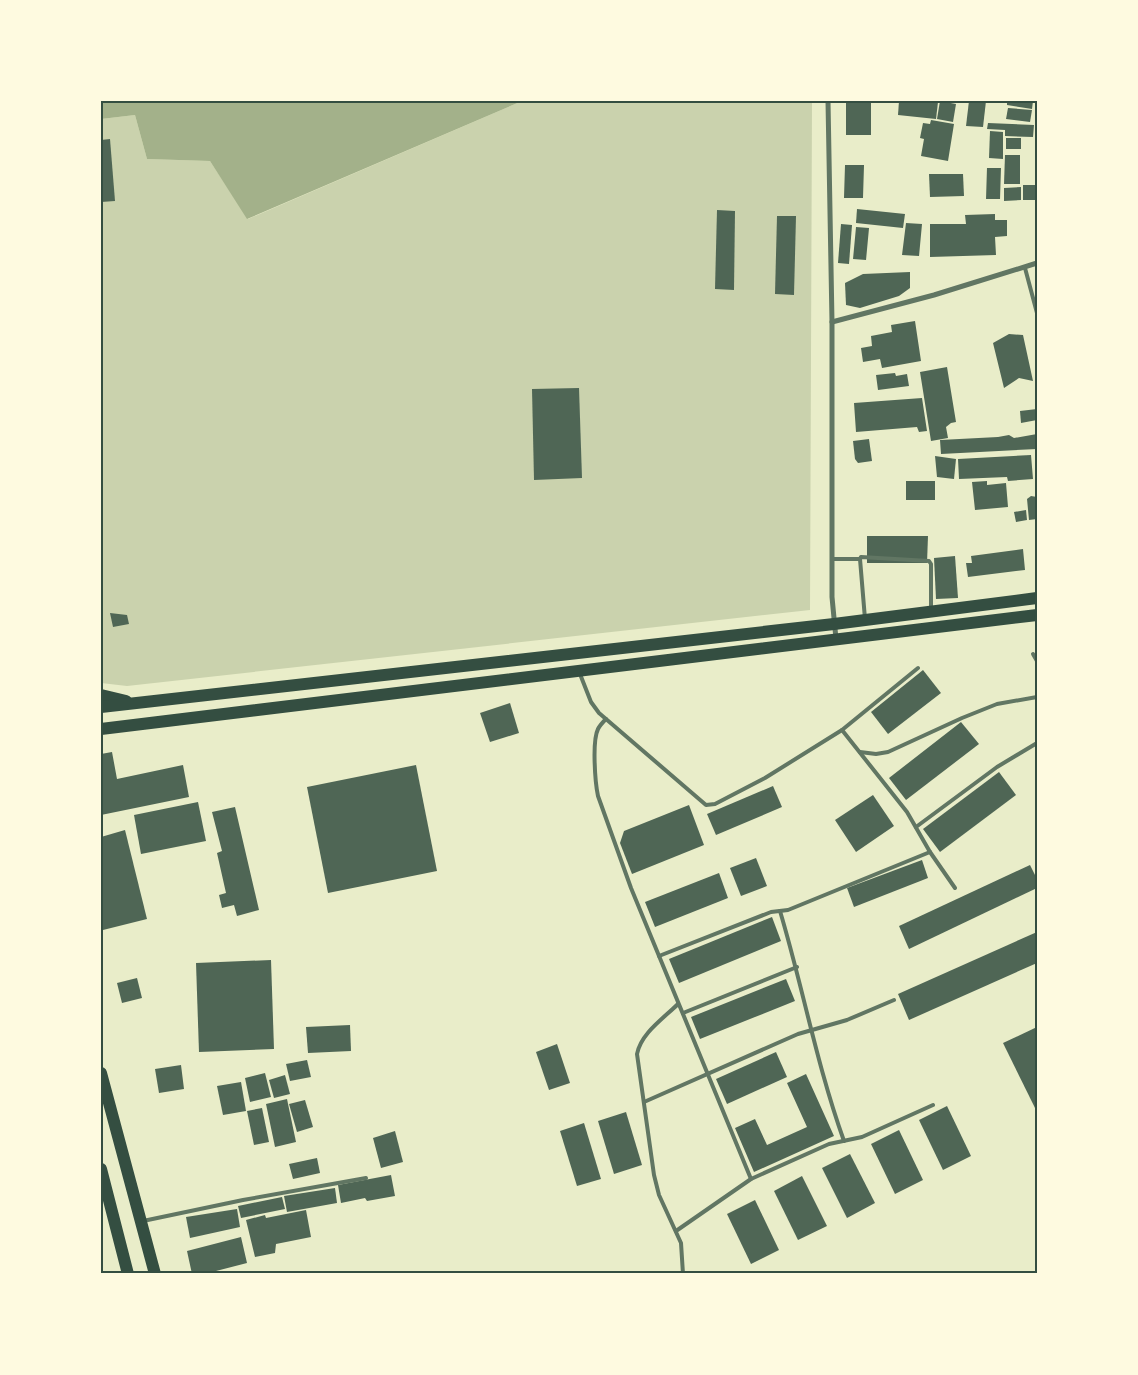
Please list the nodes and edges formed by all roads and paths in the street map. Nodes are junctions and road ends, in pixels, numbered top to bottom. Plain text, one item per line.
1 (828, 101) edge
2 (1037, 263) edge
3 (1025, 268) junction
4 (1037, 314) edge
5 (832, 322) junction
6 (832, 559) junction
7 (860, 559) junction
8 (1037, 598) edge
9 (931, 611) junction
10 (1037, 615) edge
11 (865, 619) junction
12 (834, 624) junction
13 (836, 639) junction
14 (1033, 654) dead end
15 (1037, 661) edge
16 (918, 668) dead end
17 (579, 672) junction
18 (101, 695) edge
19 (1037, 697) edge
20 (136, 703) junction
21 (101, 707) edge
22 (606, 719) junction
23 (102, 730) edge
24 (842, 730) junction
25 (1037, 743) edge
26 (860, 752) junction
27 (916, 827) junction
28 (930, 852) junction
29 (955, 888) dead end
30 (780, 911) junction
31 (659, 956) junction
32 (797, 967) junction
33 (894, 1000) dead end
34 (678, 1004) junction
35 (683, 1013) junction
36 (810, 1030) junction
37 (101, 1073) edge
38 (708, 1075) junction
39 (644, 1102) junction
40 (933, 1105) dead end
41 (844, 1141) junction
42 (101, 1169) edge
43 (366, 1178) dead end
44 (751, 1179) junction
45 (141, 1221) junction
46 (676, 1231) junction
47 (128, 1274) edge
48 (155, 1274) edge
49 (683, 1274) edge

1 - 5 street
2 - 3 street
3 - 4 lane
3 - 5 street
5 - 6 street
6 - 7 lane
6 - 12 street
7 - 9 lane
7 - 11 lane
8 - 9 main road
9 - 11 main road
10 - 13 main road
11 - 12 main road
12 - 13 street
12 - 20 main road
13 - 17 main road
14 - 15 lane
16 - 24 lane
17 - 22 lane
17 - 23 main road
18 - 20 main road
19 - 26 lane
20 - 21 main road
22 - 24 lane
22 - 31 lane
24 - 26 lane
25 - 27 lane
26 - 27 lane
27 - 28 lane
28 - 29 lane
28 - 30 lane
30 - 31 lane
30 - 32 lane
31 - 34 lane
32 - 35 lane
32 - 36 lane
33 - 36 lane
34 - 35 lane
34 - 39 lane
35 - 38 lane
36 - 38 lane
36 - 41 lane
37 - 45 main road
38 - 39 lane
38 - 44 lane
39 - 46 lane
40 - 41 lane
41 - 44 lane
42 - 47 main road
43 - 45 lane
44 - 46 lane
45 - 48 main road
46 - 49 lane

